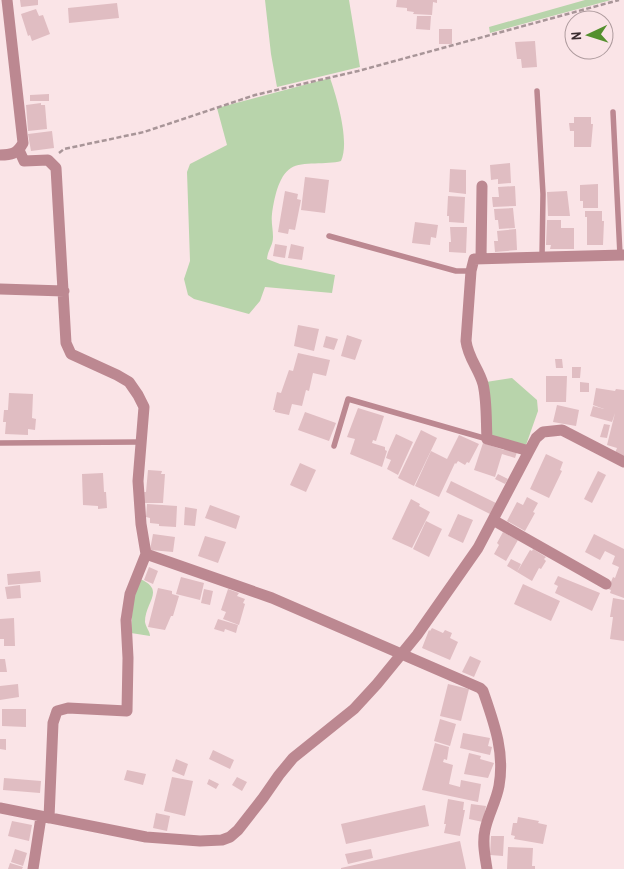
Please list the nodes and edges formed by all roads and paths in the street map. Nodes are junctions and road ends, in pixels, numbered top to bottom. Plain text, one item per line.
1 (7, 0) edge
2 (619, 0) edge
3 (537, 91) dead end
4 (613, 112) dead end
5 (19, 150) junction
6 (0, 155) edge
7 (48, 160) junction
8 (482, 186) dead end
9 (329, 236) dead end
10 (622, 255) edge
11 (542, 258) junction
12 (481, 259) junction
13 (471, 272) junction
14 (0, 289) edge
15 (64, 291) junction
16 (487, 439) junction
17 (140, 442) junction
18 (0, 443) edge
19 (334, 446) dead end
20 (530, 450) junction
21 (624, 462) edge
22 (493, 520) junction
23 (146, 554) junction
24 (606, 584) dead end
25 (402, 654) junction
26 (0, 808) edge
27 (45, 818) junction
28 (33, 869) edge
29 (487, 869) edge

1 - 5 street
2 - 7 path
3 - 11 lane
4 - 10 lane
5 - 6 street
5 - 7 street
7 - 15 street
8 - 12 street
9 - 13 lane
10 - 11 street
11 - 12 street
12 - 13 street
13 - 16 street
14 - 15 street
15 - 17 street
16 - 19 lane
16 - 20 street
17 - 18 lane
17 - 23 street
20 - 21 street
20 - 22 street
22 - 24 street
22 - 25 street
23 - 25 street
23 - 27 street
25 - 27 street
25 - 29 street
26 - 27 street
27 - 28 street

